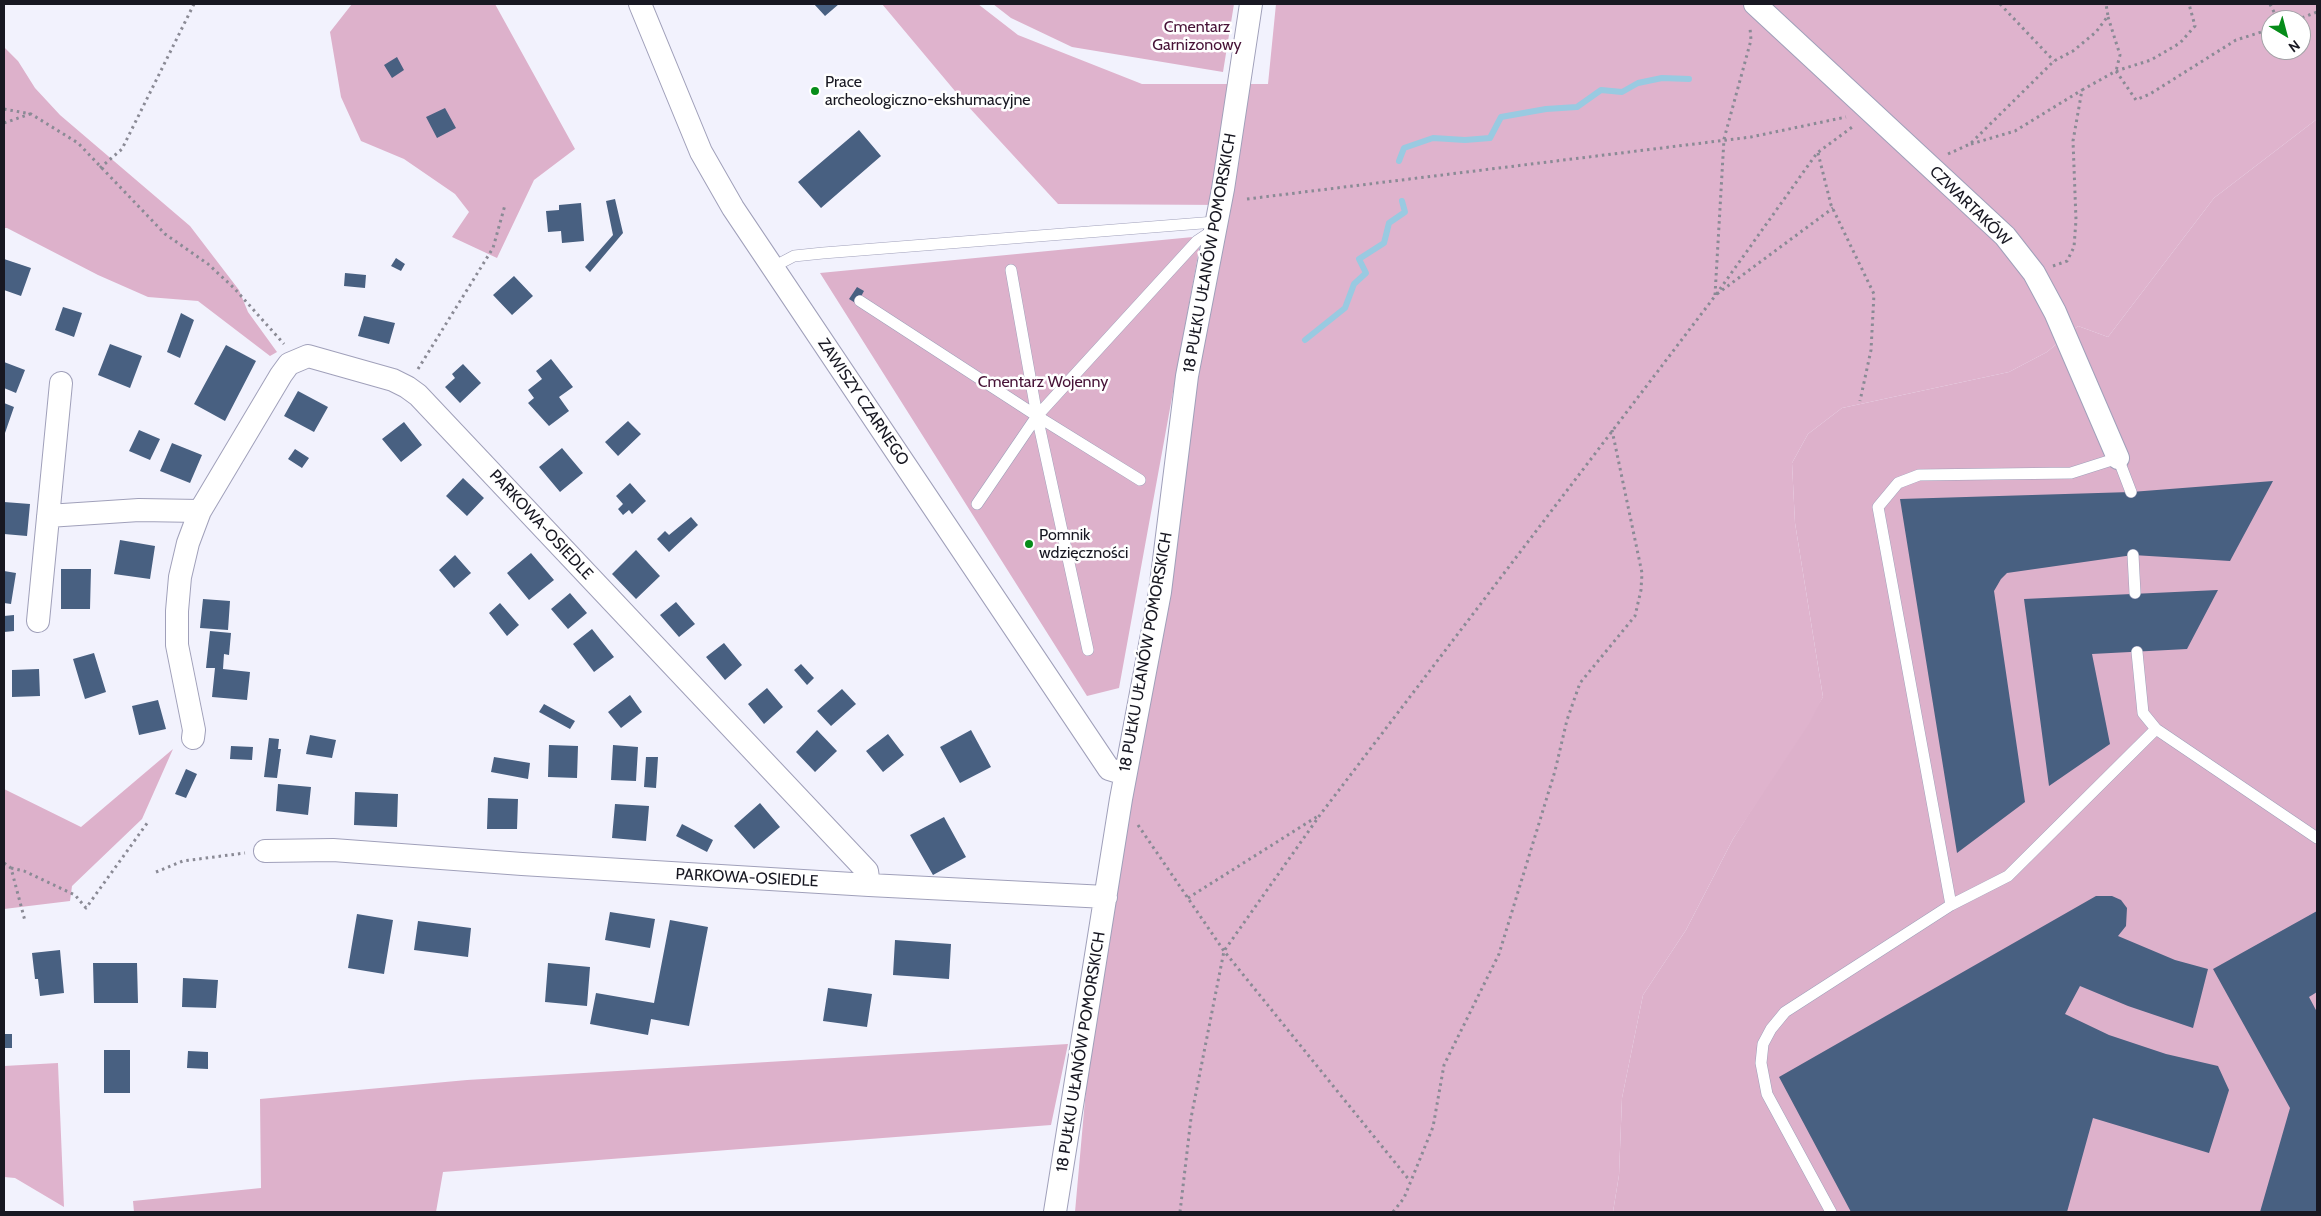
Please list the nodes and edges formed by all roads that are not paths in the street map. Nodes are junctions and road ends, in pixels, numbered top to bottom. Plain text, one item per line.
1 (640, 4) edge
2 (1251, 4) edge
3 (1755, 4) edge
4 (1215, 226) junction
5 (773, 268) junction
6 (1010, 270) dead end
7 (860, 301) dead end
8 (61, 383) dead end
9 (1036, 416) junction
10 (2118, 458) junction
11 (1140, 480) dead end
12 (2131, 492) dead end
13 (977, 504) dead end
14 (200, 511) junction
15 (48, 516) junction
16 (2133, 555) dead end
17 (2136, 593) dead end
18 (38, 621) dead end
19 (1088, 650) dead end
20 (2137, 652) dead end
21 (2156, 729) junction
22 (193, 738) dead end
23 (1125, 774) junction
24 (2317, 838) edge
25 (265, 851) road end
26 (869, 885) junction
27 (1106, 897) junction
28 (1951, 904) junction
29 (1055, 1212) edge
30 (1831, 1212) edge

1 - 5 street, ZAWISZY CZARNEGO
2 - 4 street, 18 PUŁKU UŁANÓW POMORSKICH
3 - 10 street, CZWARTAKÓW
4 - 5 lane
4 - 9 lane
4 - 23 street, 18 PUŁKU UŁANÓW POMORSKICH
5 - 23 street, ZAWISZY CZARNEGO
6 - 9 lane
7 - 9 lane
8 - 15 street
9 - 11 lane
9 - 13 lane
9 - 19 lane
10 - 12 lane
10 - 28 lane
14 - 15 street
14 - 22 street
14 - 26 street, PARKOWA-OSIEDLE
15 - 18 street
16 - 17 lane
20 - 21 lane
21 - 24 lane
21 - 28 lane
23 - 27 street, 18 PUŁKU UŁANÓW POMORSKICH
25 - 26 street, PARKOWA-OSIEDLE
26 - 27 street, PARKOWA-OSIEDLE
27 - 29 street, 18 PUŁKU UŁANÓW POMORSKICH
28 - 30 lane

